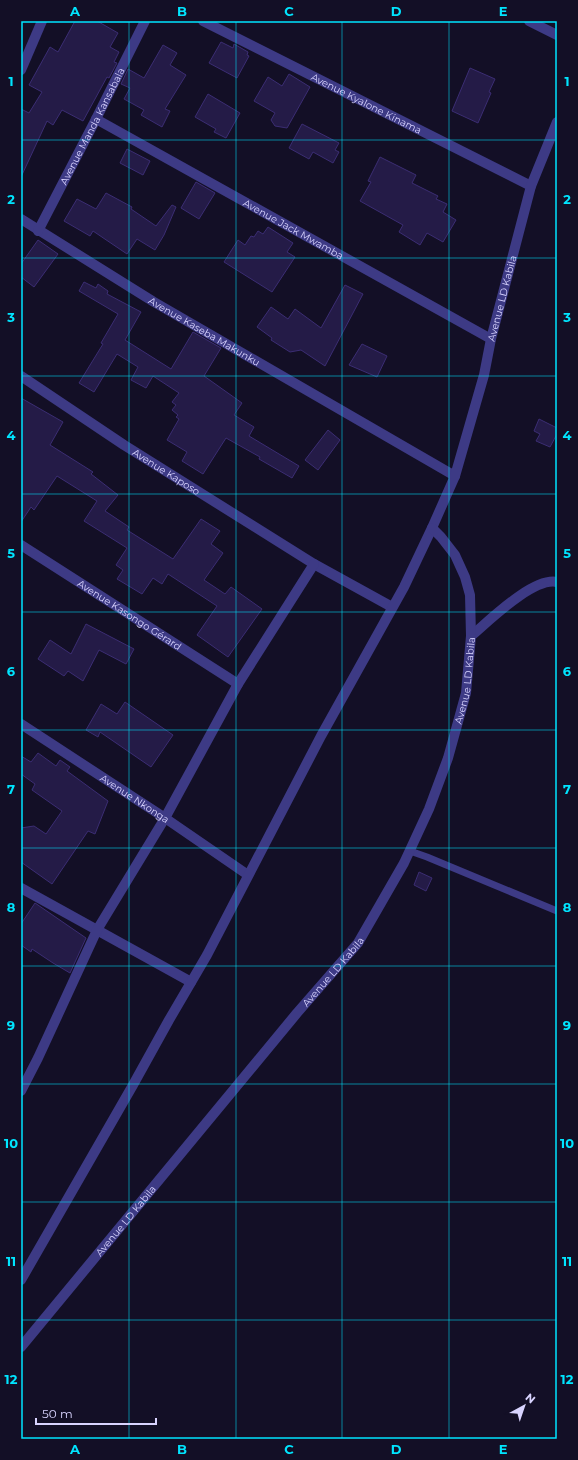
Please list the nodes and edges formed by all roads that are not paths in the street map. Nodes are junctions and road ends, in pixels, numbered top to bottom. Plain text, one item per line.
1 (42, 21) edge
2 (145, 21) edge
3 (203, 21) edge
4 (529, 21) edge
5 (557, 36) edge
6 (21, 70) edge
7 (96, 118) junction
8 (557, 122) edge
9 (530, 186) junction
10 (21, 219) edge
11 (38, 230) junction
12 (491, 339) junction
13 (21, 376) edge
14 (455, 476) junction
15 (432, 528) junction
16 (21, 545) edge
17 (314, 564) junction
18 (557, 582) edge
19 (392, 607) junction
20 (471, 636) junction
21 (238, 684) junction
22 (21, 724) edge
23 (165, 818) junction
24 (410, 851) junction
25 (248, 875) junction
26 (21, 888) edge
27 (557, 911) edge
28 (97, 930) junction
29 (191, 982) junction
30 (21, 1091) edge
31 (21, 1280) edge
32 (21, 1347) edge

1 - 6 street
2 - 7 street, Avenue Manda Kansabala
3 - 9 street, Avenue Kyalone Kinama
4 - 5 street
7 - 11 street, Avenue Manda Kansabala
7 - 12 street, Avenue Jack Mwamba
8 - 9 street, Avenue LD Kabila
9 - 12 street, Avenue LD Kabila
10 - 11 street, Avenue Kaseba Makunku
11 - 14 street, Avenue Kaseba Makunku
12 - 14 street, Avenue LD Kabila
13 - 17 street, Avenue Kaposo
14 - 15 street, Avenue LD Kabila
15 - 19 street, Avenue LD Kabila
15 - 20 street, Avenue LD Kabila
16 - 21 street, Avenue Kasongo Gérard
17 - 19 street, Avenue Kaposo
17 - 21 street
18 - 20 street
19 - 25 street, Avenue LD Kabila
20 - 24 street, Avenue LD Kabila
21 - 23 street
22 - 23 street, Avenue Nkonga
23 - 25 street, Avenue Nkonga
23 - 28 street
24 - 27 lane
24 - 32 street, Avenue LD Kabila
25 - 29 street, Avenue LD Kabila
26 - 28 street
28 - 29 street
28 - 30 street
29 - 31 street, Avenue LD Kabila

